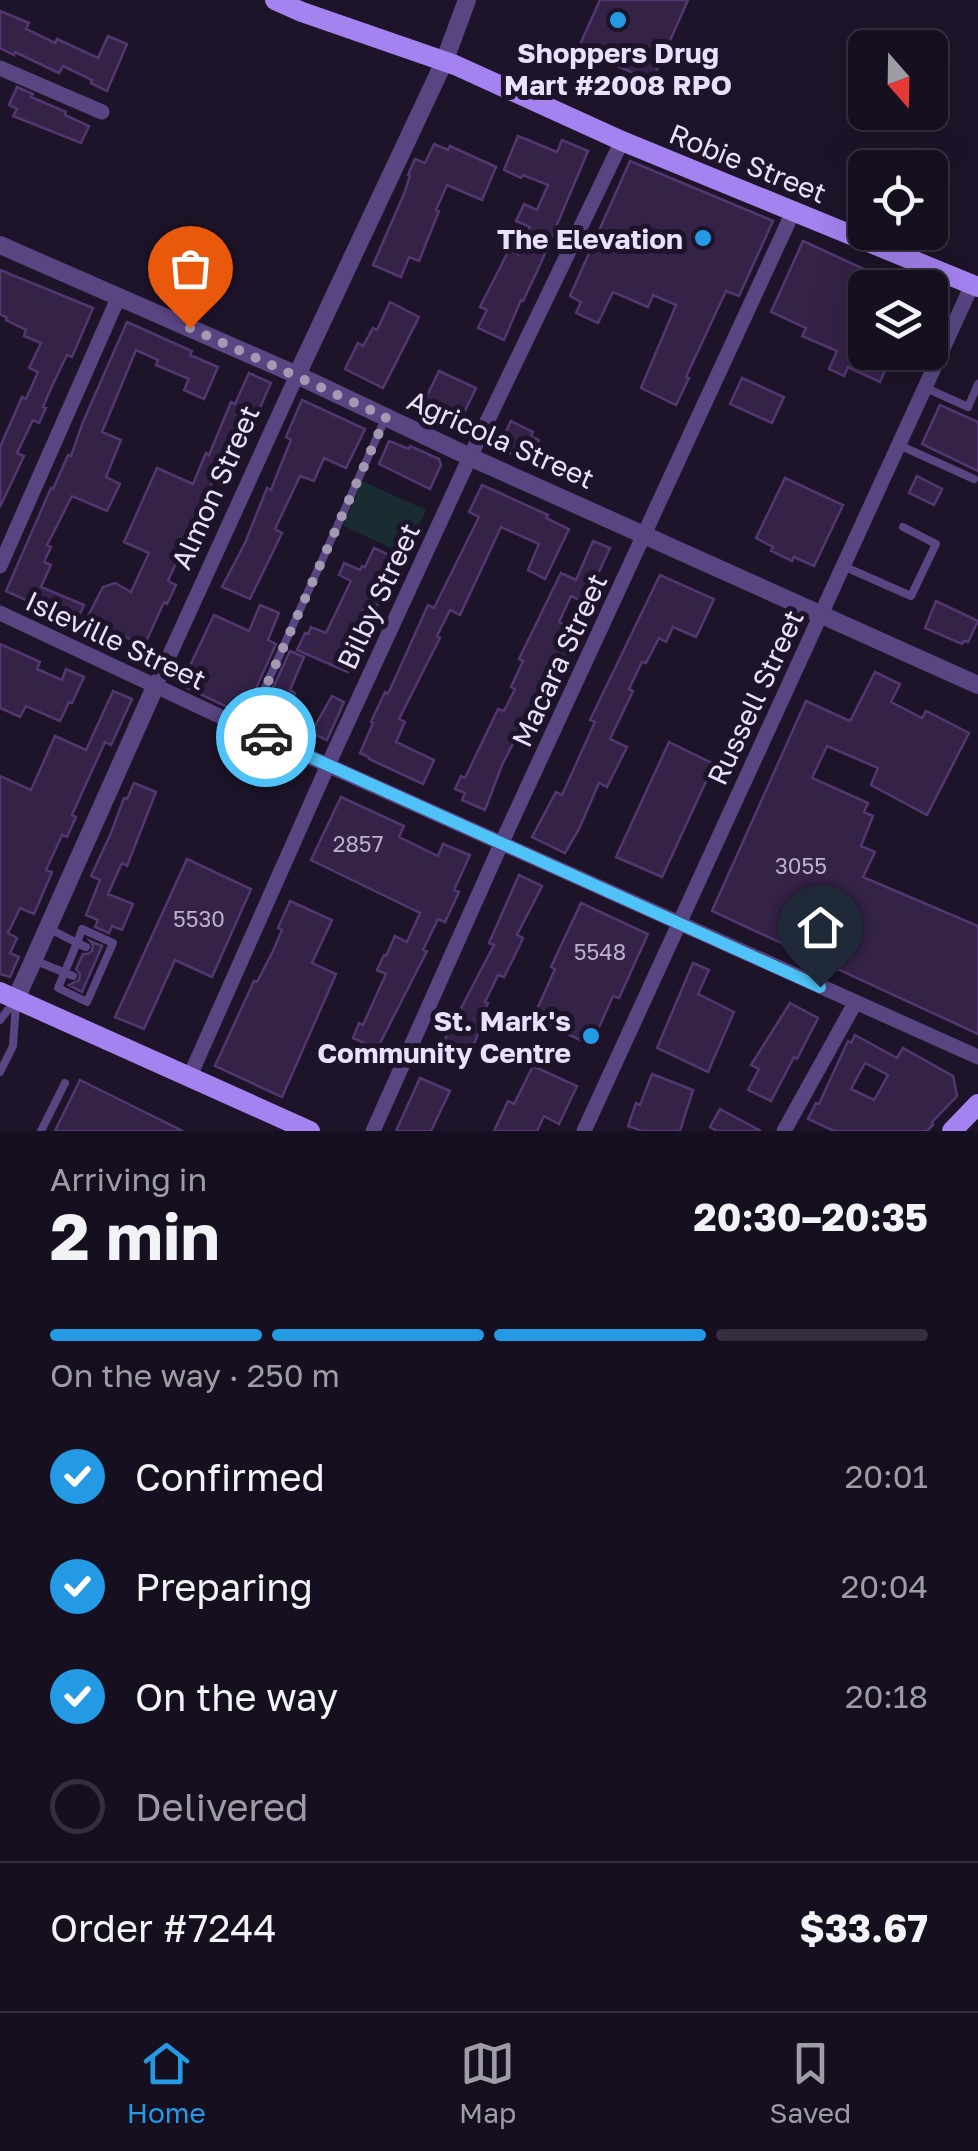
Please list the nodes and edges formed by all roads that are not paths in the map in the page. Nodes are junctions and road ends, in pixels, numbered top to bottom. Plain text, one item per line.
1 (275, 0) edge
2 (467, 0) edge
3 (444, 62) junction
4 (0, 68) edge
5 (102, 112) dead end
6 (622, 141) junction
7 (793, 212) junction
8 (0, 245) edge
9 (975, 286) edge
10 (118, 296) junction
11 (296, 375) junction
12 (978, 384) edge
13 (925, 387) junction
14 (386, 417) junction
15 (898, 444) junction
16 (470, 456) junction
17 (974, 479) dead end
18 (903, 527) dead end
19 (645, 534) junction
20 (5, 540) edge
21 (0, 566) edge
22 (843, 566) junction
23 (0, 613) edge
24 (821, 614) junction
25 (978, 685) edge
26 (155, 687) junction
27 (247, 729) junction
28 (328, 765) junction
29 (502, 842) junction
30 (678, 923) junction
31 (48, 928) junction
32 (81, 945) junction
33 (34, 960) junction
34 (69, 974) junction
35 (8, 995) edge
36 (87, 1002) junction
37 (855, 1003) junction
38 (0, 1020) edge
39 (76, 1026) junction
40 (978, 1057) edge
41 (0, 1072) edge
42 (189, 1078) junction
43 (65, 1082) dead end
44 (978, 1104) edge
45 (41, 1131) edge
46 (310, 1131) edge
47 (374, 1131) edge
48 (584, 1131) edge
49 (784, 1131) edge
50 (952, 1131) edge

1 - 3 main road, Robie Street
2 - 3 street, Almon Street
3 - 6 main road, Robie Street
3 - 11 street, Almon Street
4 - 5 street
6 - 7 main road, Robie Street
6 - 16 street, Bilby Street
7 - 9 main road, Robie Street
7 - 19 street, Macara Street
8 - 10 street, Agricola Street
9 - 13 street, Russell Street
10 - 11 street, Agricola Street
10 - 20 street
11 - 14 street, Agricola Street
11 - 26 street, Almon Street
12 - 13 lane
13 - 15 street, Russell Street
14 - 16 street, Agricola Street
14 - 27 lane
15 - 17 lane
15 - 22 street, Russell Street
16 - 19 street, Agricola Street
16 - 28 street, Bilby Street
18 - 22 lane
19 - 24 street, Agricola Street
19 - 29 street, Macara Street
20 - 21 street
22 - 24 street, Russell Street
23 - 26 street, Isleville Street
24 - 25 street, Agricola Street
24 - 30 street, Russell Street
26 - 27 street, Isleville Street
26 - 31 street, Almon Street
27 - 28 street, Isleville Street
28 - 29 street, Isleville Street
28 - 42 street, Bilby Street
29 - 30 street, Isleville Street
29 - 47 street, Macara Street
30 - 37 street, Isleville Street
30 - 48 street, Russell Street
31 - 32 lane
31 - 33 street, Almon Street
32 - 34 lane
32 - 36 lane
33 - 34 lane
33 - 35 street, Almon Street
34 - 36 lane
35 - 38 lane
35 - 39 main road
35 - 41 lane
36 - 39 lane
37 - 40 street, Isleville Street
37 - 49 street
39 - 42 main road
42 - 46 main road
43 - 45 lane
44 - 50 main road

